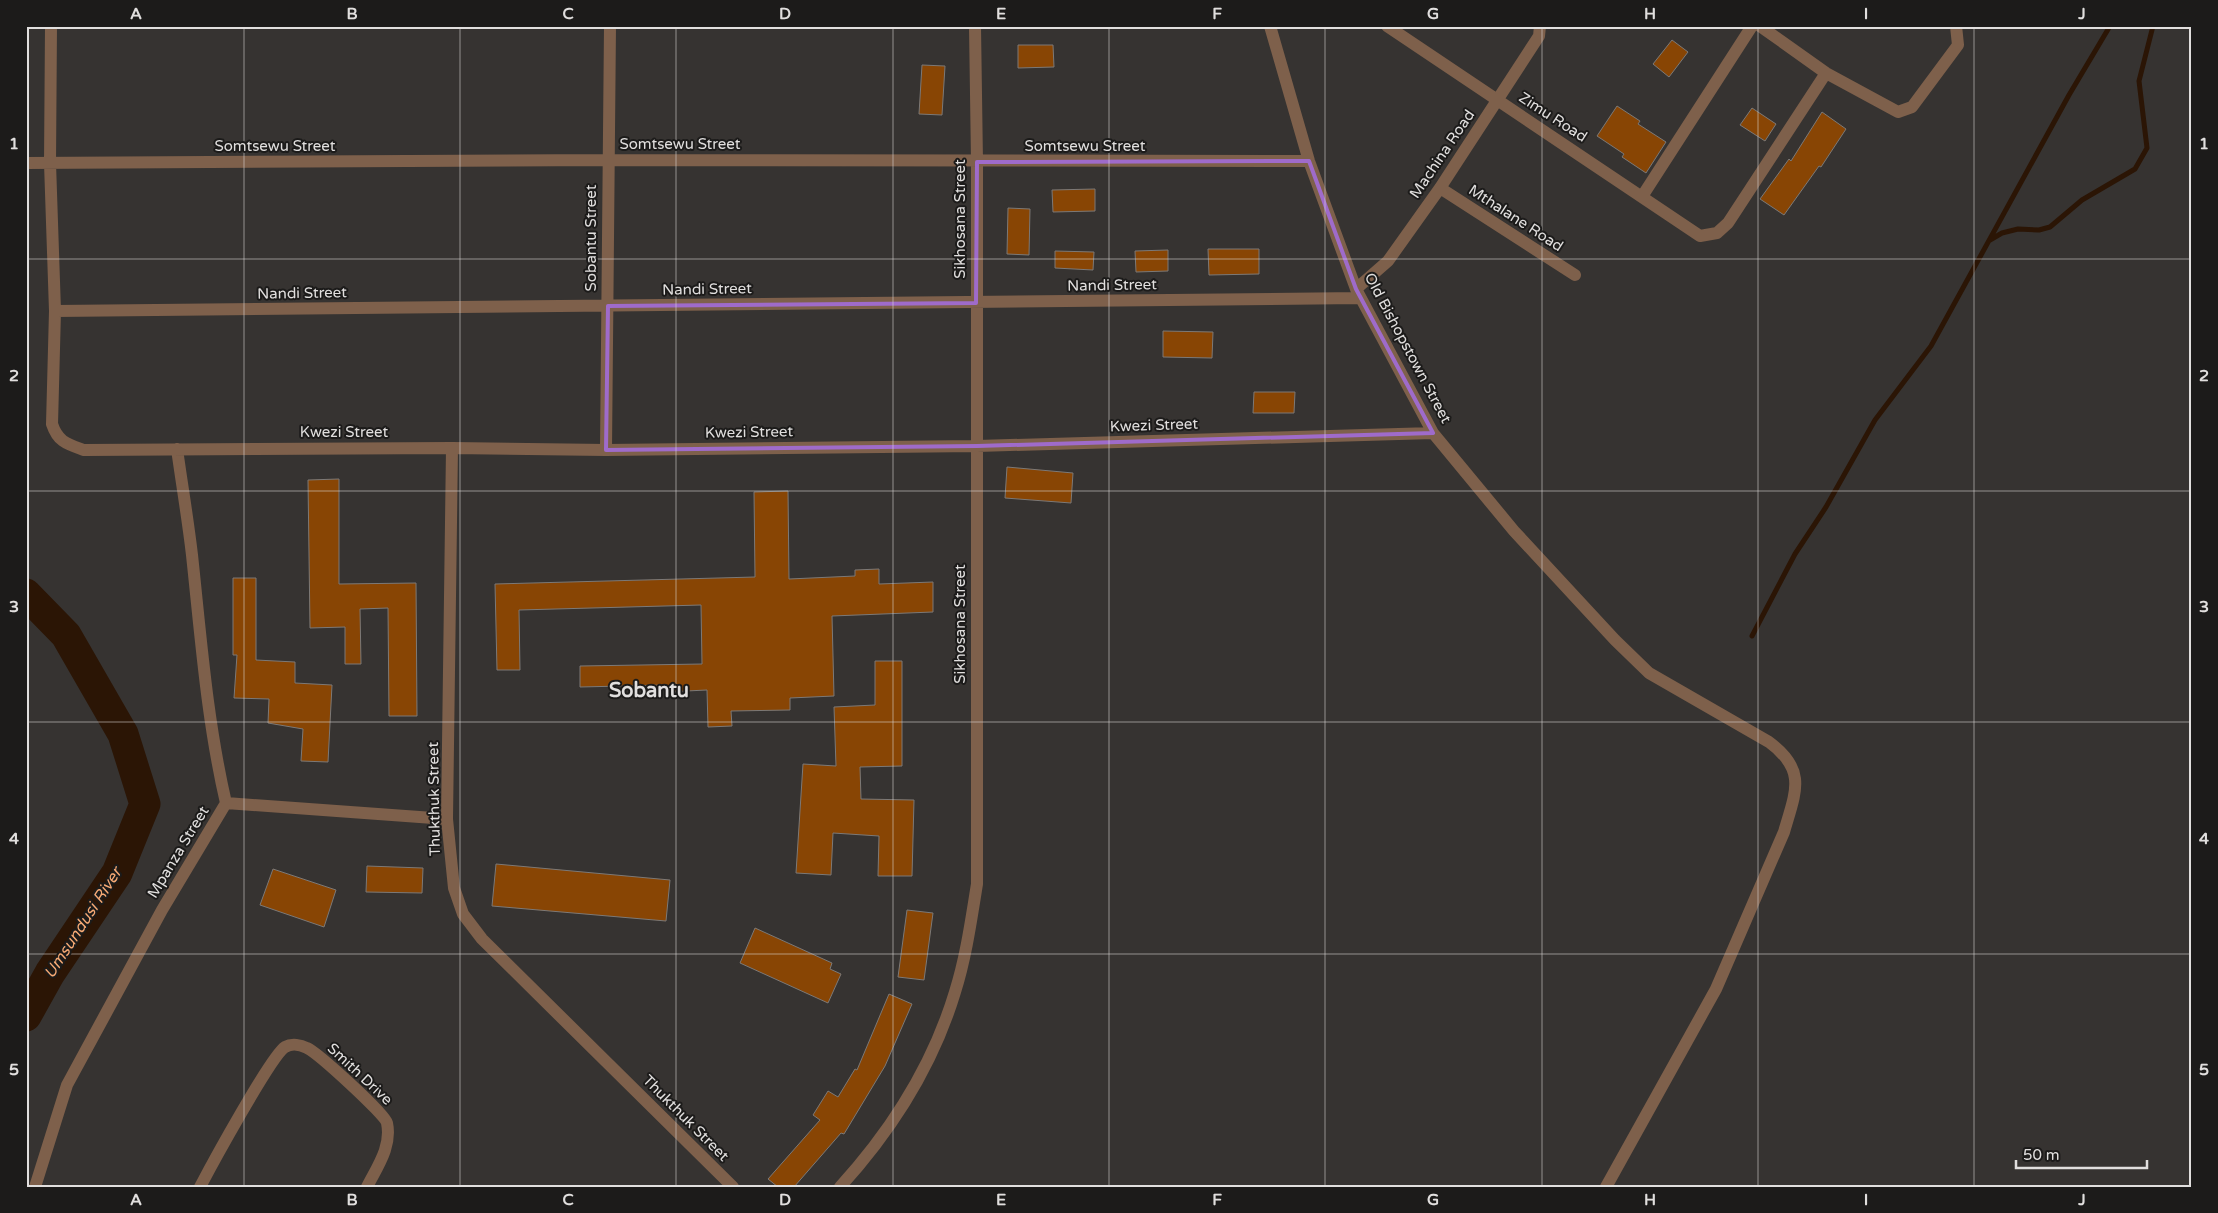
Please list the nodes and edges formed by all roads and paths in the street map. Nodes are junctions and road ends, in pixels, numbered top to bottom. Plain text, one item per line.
1 (51, 26) edge
2 (610, 26) edge
3 (975, 26) edge
4 (1270, 26) edge
5 (1387, 26) edge
6 (1540, 26) edge
7 (1752, 26) edge
8 (1760, 26) edge
9 (1956, 26) edge
10 (1826, 73) junction
11 (1498, 100) junction
12 (607, 160) junction
13 (1309, 161) junction
14 (977, 162) junction
15 (26, 163) edge
16 (50, 163) junction
17 (1440, 188) junction
18 (1643, 196) junction
19 (1575, 275) dead end
20 (1358, 294) junction
21 (976, 303) junction
22 (608, 306) junction
23 (55, 311) junction
24 (1434, 433) junction
25 (976, 446) junction
26 (452, 448) junction
27 (177, 450) junction
28 (606, 450) junction
29 (226, 803) junction
30 (447, 819) junction
31 (35, 1187) edge
32 (200, 1187) edge
33 (367, 1187) edge
34 (733, 1187) edge
35 (840, 1187) edge
36 (1606, 1187) edge

1 - 16 street
2 - 12 street, Sobantu Street
3 - 14 street, Sikhosana Street
4 - 13 street, Old Bishopstown Street
5 - 11 street, Zimu Road
6 - 11 street, Machina Road
7 - 18 street
8 - 10 street
9 - 10 street
10 - 18 street, Zimu Road
11 - 17 street, Machina Road
11 - 18 street, Zimu Road
12 - 14 street, Somtsewu Street
12 - 16 street, Somtsewu Street
12 - 22 street, Sobantu Street
13 - 14 street, Somtsewu Street
13 - 20 street, Old Bishopstown Street
14 - 21 street, Sikhosana Street
15 - 16 street, Somtsewu Street
16 - 23 street
17 - 19 street, Mthalane Road
17 - 20 street, Machina Road
20 - 21 street, Nandi Street
20 - 24 street, Old Bishopstown Street
21 - 22 street, Nandi Street
21 - 25 street, Sikhosana Street
22 - 23 street, Nandi Street
22 - 28 street, Sobantu Street
23 - 27 street, Kwezi Street
24 - 25 street, Kwezi Street
24 - 36 street, Old Bishopstown Street
25 - 28 street, Kwezi Street
25 - 35 street, Sikhosana Street
26 - 27 street, Kwezi Street
26 - 28 street, Kwezi Street
26 - 30 street, Thukthuk Street
27 - 29 street, Mpanza Street
29 - 30 street
29 - 31 street, Mpanza Street
30 - 34 street, Thukthuk Street
32 - 33 street, Smith Drive

